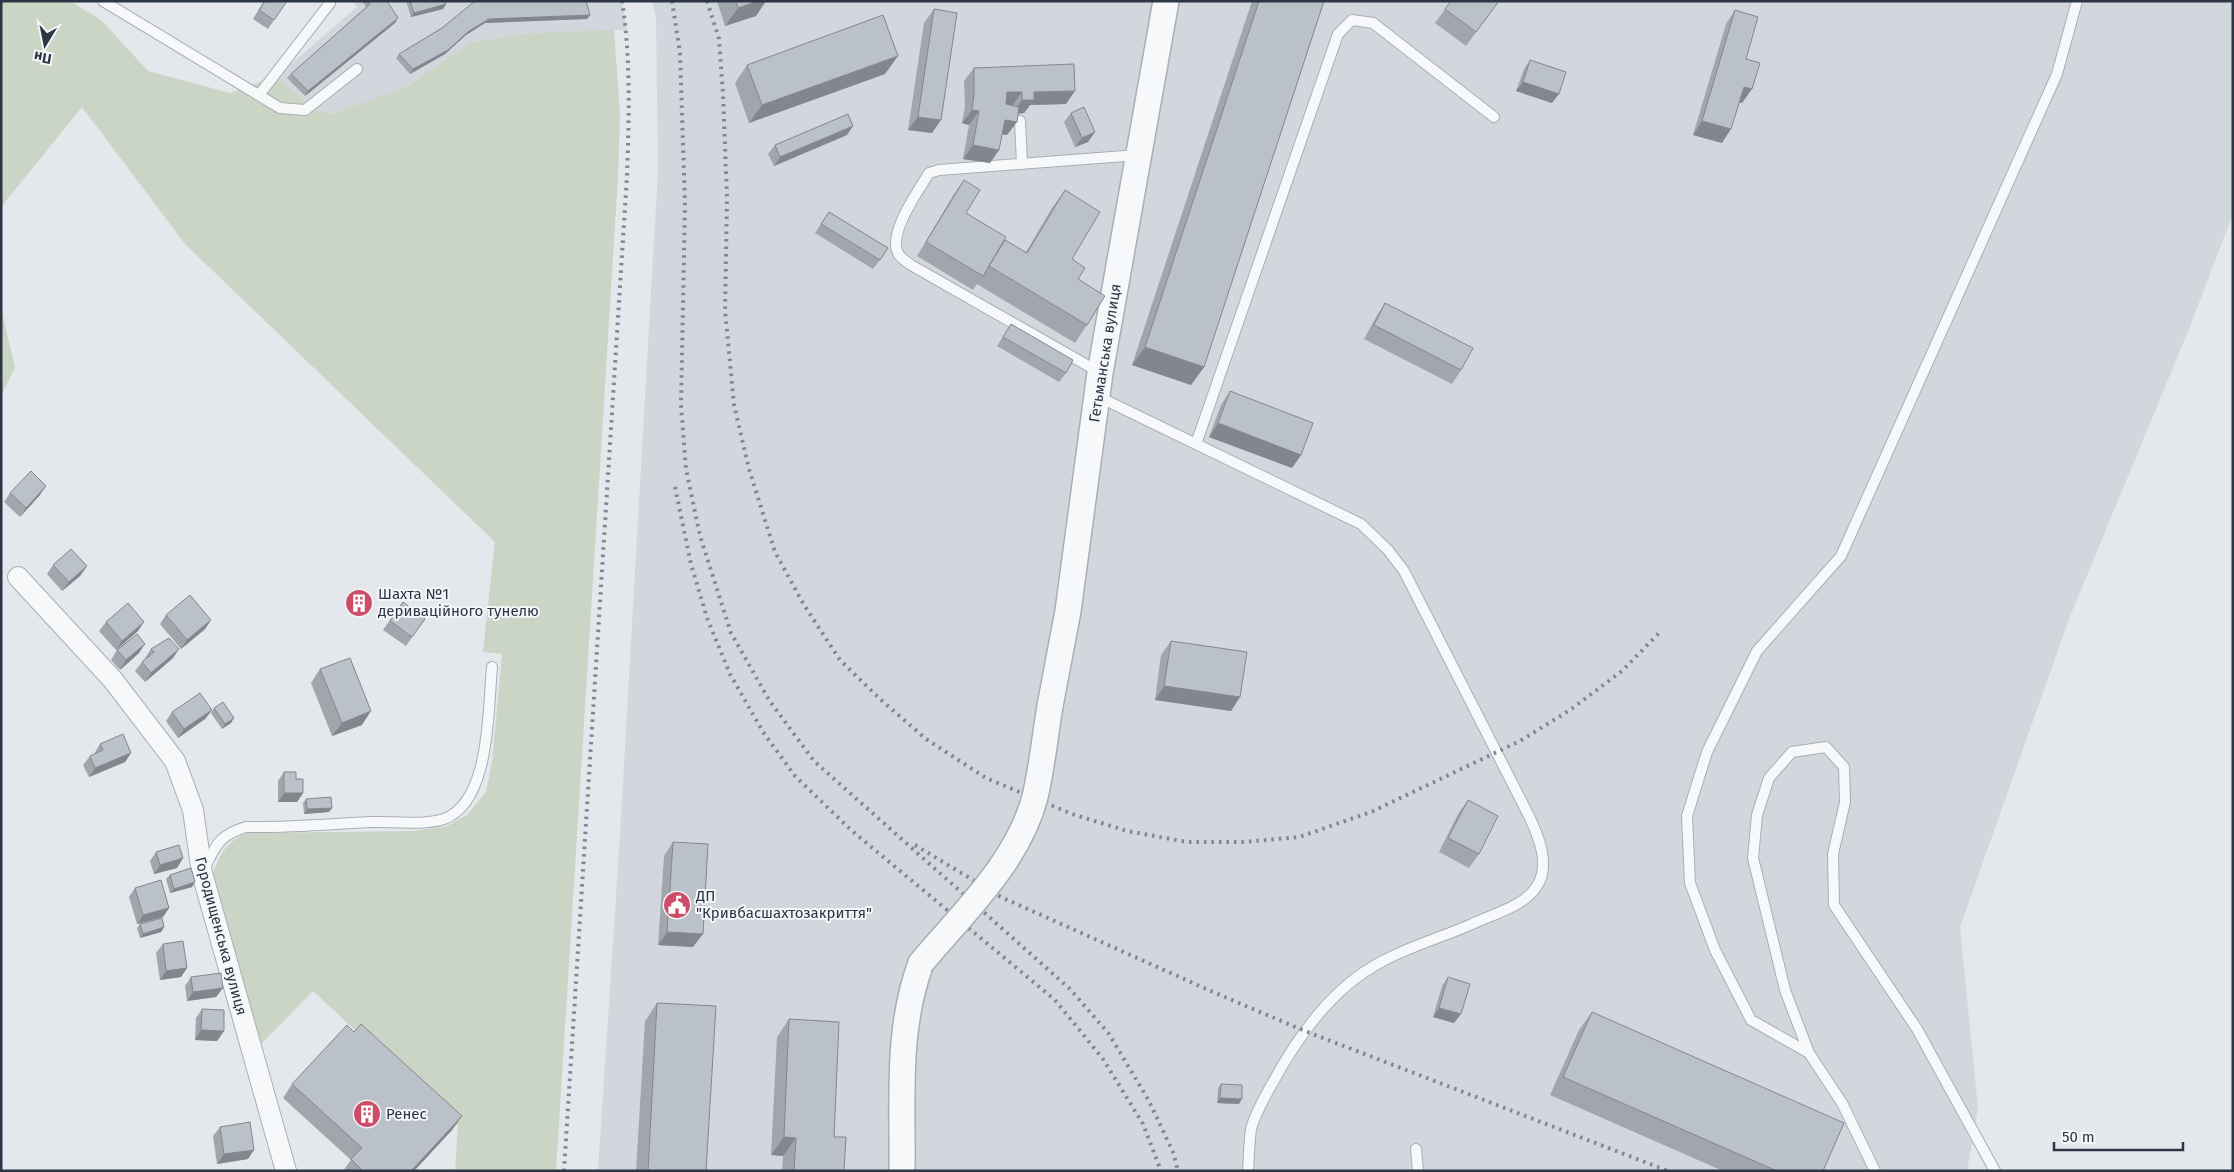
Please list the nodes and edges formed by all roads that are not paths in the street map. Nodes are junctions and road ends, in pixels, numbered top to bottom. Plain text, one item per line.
1 (103, 1) edge
2 (328, 1) edge
3 (1166, 1) edge
4 (2077, 1) edge
5 (357, 69) dead end
6 (259, 95) junction
7 (1494, 117) dead end
8 (1020, 121) edge
9 (1140, 155) junction
10 (1022, 164) junction
11 (1099, 384) junction
12 (1196, 444) junction
13 (18, 577) dead end
14 (492, 667) dead end
15 (202, 873) junction
16 (1809, 1053) junction
17 (1416, 1149) dead end
18 (286, 1171) edge
19 (902, 1171) edge
20 (1248, 1171) edge
21 (1418, 1171) edge
22 (1875, 1171) edge
23 (1995, 1171) edge

1 - 6 lane
2 - 6 lane
3 - 9 street, Гетьманська вулиця
4 - 16 lane
5 - 6 lane
7 - 12 lane
8 - 10 lane
9 - 10 lane
9 - 11 street, Гетьманська вулиця
10 - 11 lane
11 - 12 lane
11 - 19 street, Гетьманська вулиця, bridge
12 - 20 lane
13 - 15 street, Городищенська вулиця
14 - 15 lane
15 - 18 street, Городищенська вулиця
16 - 22 lane
16 - 23 lane
17 - 21 lane

